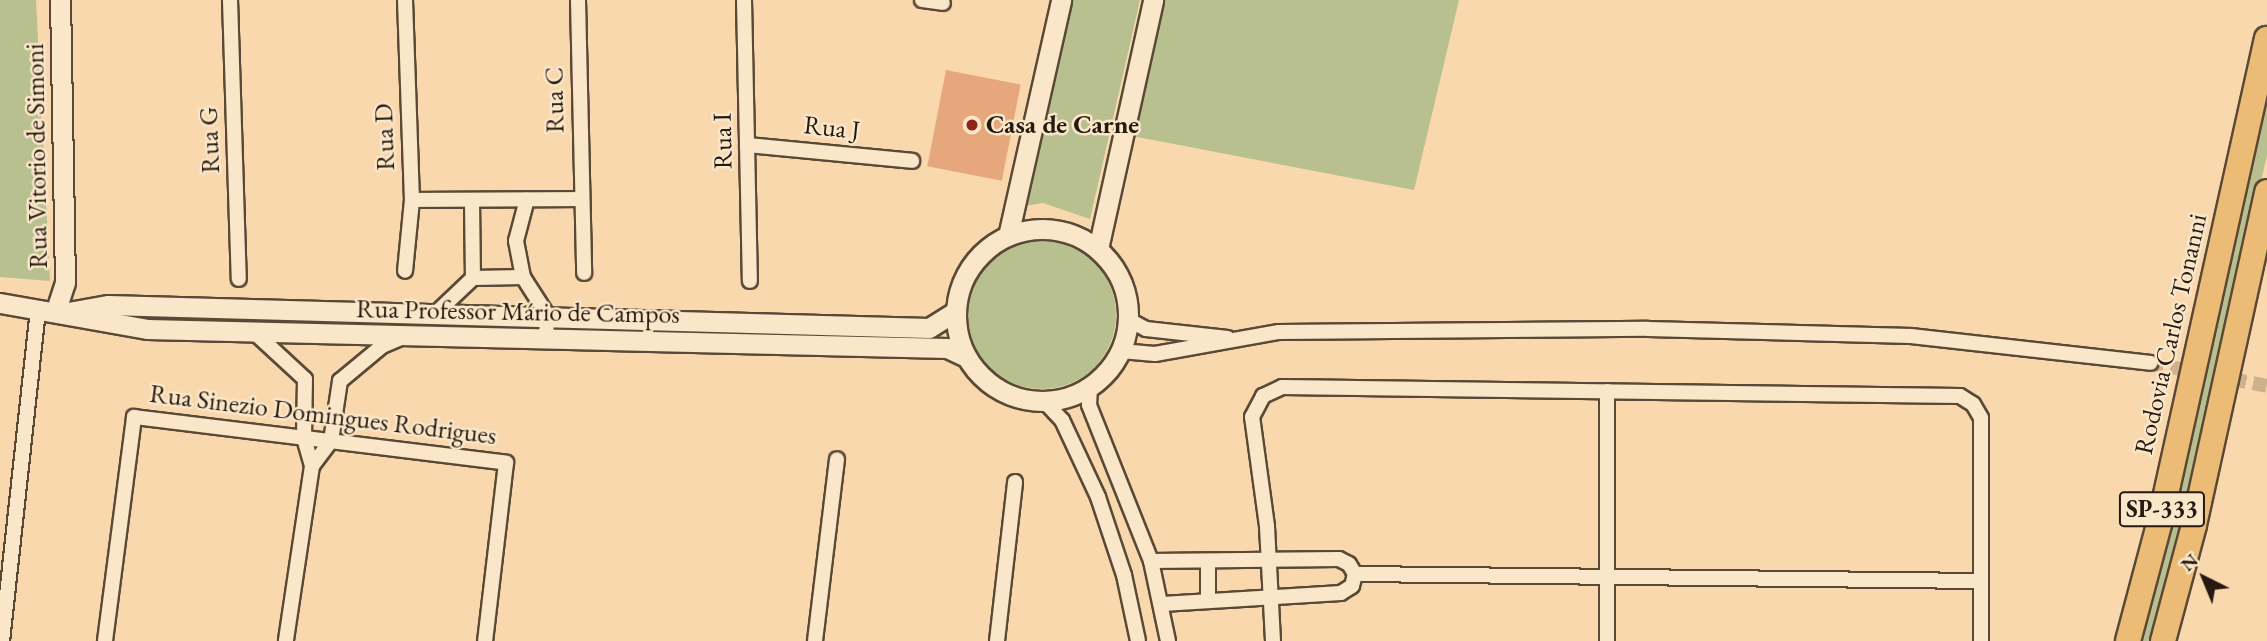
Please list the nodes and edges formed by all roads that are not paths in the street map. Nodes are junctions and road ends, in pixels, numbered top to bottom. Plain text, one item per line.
1 (60, 0) edge
2 (230, 0) edge
3 (405, 0) edge
4 (578, 0) edge
5 (744, 0) edge
6 (922, 0) edge
7 (1060, 0) edge
8 (1153, 0) edge
9 (943, 3) dead end
10 (2267, 39) edge
11 (747, 145) junction
12 (912, 161) dead end
13 (2267, 192) edge
14 (527, 199) junction
15 (582, 199) junction
16 (412, 200) junction
17 (472, 200) junction
18 (1008, 236) junction
19 (1098, 249) junction
20 (405, 271) dead end
21 (584, 273) dead end
22 (523, 277) junction
23 (473, 278) junction
24 (239, 279) dead end
25 (750, 281) dead end
26 (0, 303) edge
27 (54, 310) junction
28 (956, 311) junction
29 (435, 315) junction
30 (548, 316) junction
31 (1129, 320) junction
32 (254, 332) junction
33 (408, 335) junction
34 (1230, 338) junction
35 (545, 339) junction
36 (1121, 351) junction
37 (966, 357) junction
38 (2150, 363) tunnel mouth
39 (1090, 387) junction
40 (1607, 391) junction
41 (1045, 402) junction
42 (304, 438) junction
43 (331, 441) junction
44 (837, 459) dead end
45 (312, 466) junction
46 (1016, 482) dead end
47 (2160, 521) junction
48 (2194, 525) junction
49 (1269, 559) junction
50 (1151, 561) junction
51 (1208, 562) junction
52 (1354, 574) junction
53 (1607, 576) junction
54 (1981, 581) junction
55 (1272, 596) junction
56 (1208, 597) junction
57 (1161, 604) junction
58 (2, 641) edge
59 (105, 641) edge
60 (286, 641) edge
61 (485, 641) edge
62 (815, 641) edge
63 (997, 641) edge
64 (1138, 641) edge
65 (1168, 641) edge
66 (1273, 641) edge
67 (1606, 641) edge
68 (1981, 641) edge
69 (2119, 641) edge
70 (2128, 641) edge
71 (2163, 641) edge
72 (2171, 641) edge

1 - 27 street, Rua Vitorio de Simoni
2 - 24 street, Rua G
3 - 16 street, Rua D
4 - 15 street, Rua C
5 - 11 street, Rua I
6 - 9 street
7 - 18 street
8 - 19 street
10 - 47 highway, Rodovia Carlos Tonanni / SP-333
11 - 12 street, Rua J
11 - 25 street, Rua I
13 - 48 highway, SP-333
14 - 15 street
14 - 17 street
14 - 22 street
15 - 21 street, Rua C
16 - 17 street
16 - 20 street, Rua D
17 - 23 street
18 - 19 street
18 - 28 street
19 - 31 street
22 - 23 street
22 - 30 street
23 - 29 street
26 - 27 street, Rua Professor Mário de Campos
27 - 29 street, Rua Professor Mário de Campos
27 - 32 street, Rua Professor Mário de Campos
27 - 58 street
28 - 30 street, Rua Professor Mário de Campos
28 - 37 street
29 - 30 street, Rua Professor Mário de Campos
30 - 35 street
31 - 34 street
31 - 36 street
32 - 33 street, Rua Professor Mário de Campos
32 - 42 street
33 - 35 street, Rua Professor Mário de Campos
33 - 43 street
34 - 36 street
34 - 38 street
35 - 37 street, Rua Professor Mário de Campos
36 - 39 street
37 - 41 street
39 - 41 street
39 - 50 street
40 - 49 street
40 - 53 street
40 - 54 street
41 - 64 street
42 - 43 street, Rua Sinezio Domingues Rodrigues
42 - 45 street
42 - 59 street, Rua Sinezio Domingues Rodrigues
43 - 45 street
43 - 61 street, Rua Sinezio Domingues Rodrigues
44 - 62 street
45 - 60 street
46 - 63 street
47 - 69 highway
47 - 70 highway, Rodovia Carlos Tonanni / SP-333
48 - 71 highway, SP-333
48 - 72 highway
49 - 51 street
49 - 52 street
49 - 55 street
50 - 51 street
50 - 57 street
51 - 56 street
52 - 53 street
52 - 55 street
53 - 54 street
53 - 67 street
54 - 68 street
55 - 56 street
55 - 66 street
56 - 57 street
57 - 65 street

